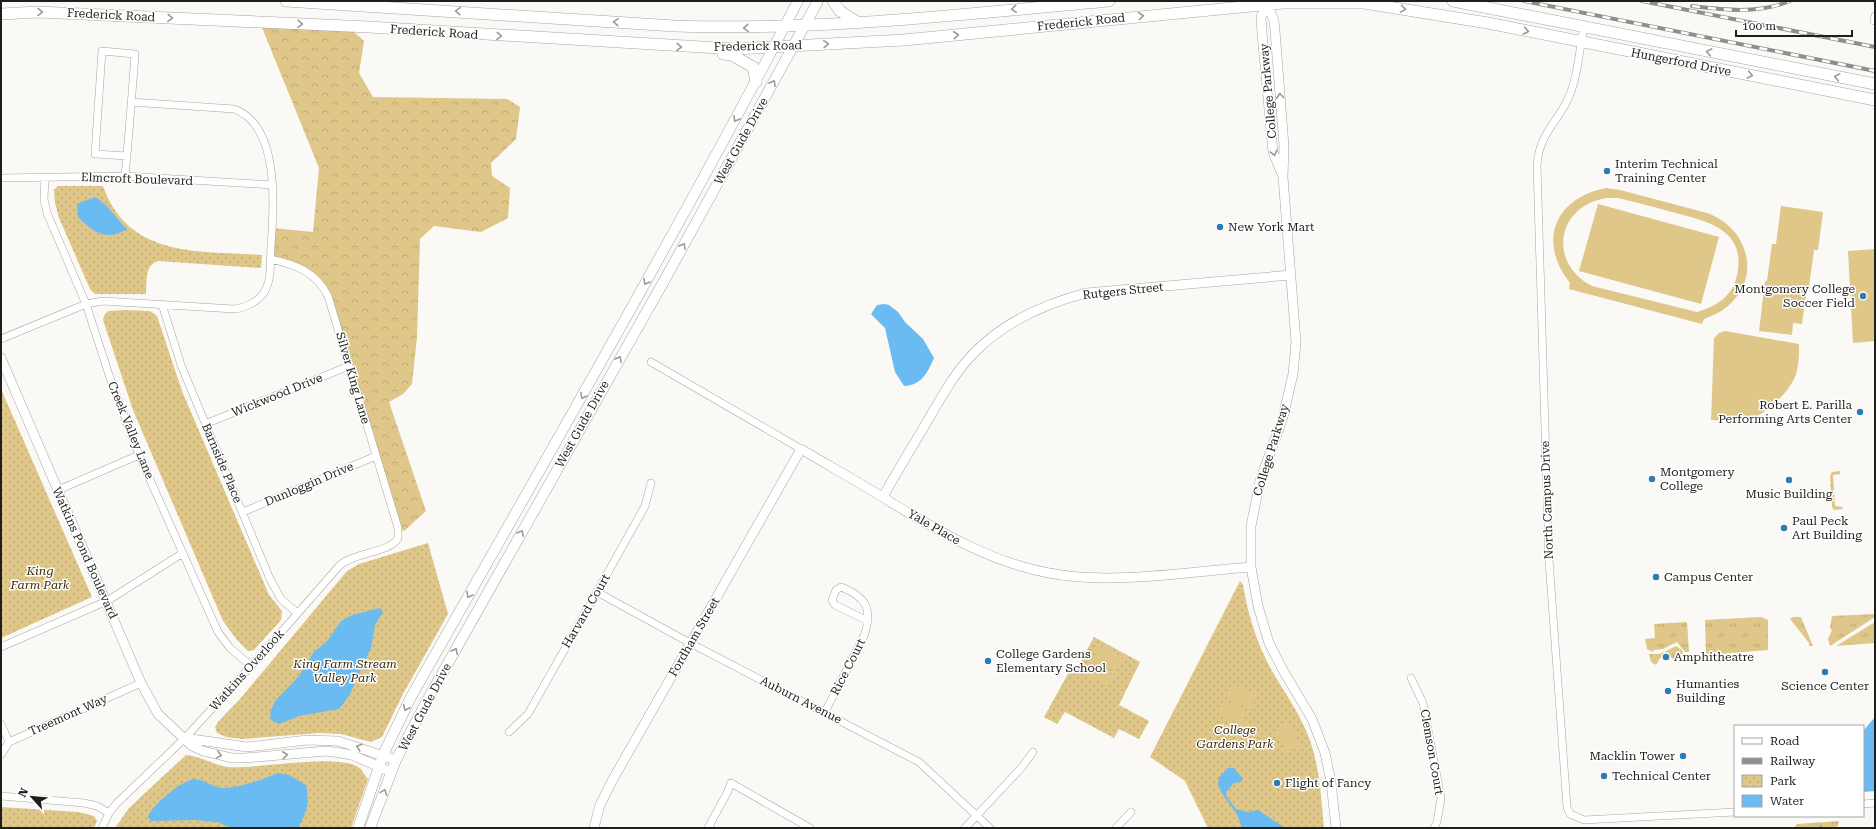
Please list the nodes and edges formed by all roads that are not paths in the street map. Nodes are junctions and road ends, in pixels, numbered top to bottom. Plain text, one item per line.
1 (286, 1) edge
2 (798, 1) edge
3 (818, 1) edge
4 (833, 1) edge
5 (1108, 1) edge
6 (1454, 1) edge
7 (1266, 2) edge
8 (1, 14) edge
9 (857, 22) junction
10 (1488, 23) joint
11 (805, 24) junction
12 (785, 26) junction
13 (1584, 27) junction
14 (1581, 42) junction
15 (794, 46) junction
16 (704, 47) junction
17 (773, 48) junction
18 (756, 82) junction
19 (1862, 82) junction
20 (1875, 84) edge
21 (1860, 97) junction
22 (1875, 100) edge
23 (132, 102) junction
24 (127, 156) junction
25 (124, 176) junction
26 (1, 178) edge
27 (45, 178) junction
28 (273, 185) junction
29 (270, 259) junction
30 (1291, 275) junction
31 (86, 304) junction
32 (162, 304) junction
33 (1, 339) edge
34 (1, 358) edge
35 (651, 362) dead end
36 (349, 366) junction
37 (205, 424) junction
38 (801, 449) junction
39 (139, 454) junction
40 (376, 456) junction
41 (651, 482) dead end
42 (58, 490) junction
43 (882, 497) junction
44 (243, 512) junction
45 (398, 528) joint
46 (183, 553) junction
47 (1251, 567) junction
48 (597, 592) junction
49 (107, 601) junction
50 (297, 613) junction
51 (868, 621) junction
52 (690, 643) junction
53 (1, 647) edge
54 (251, 666) junction
55 (1411, 678) dead end
56 (141, 683) junction
57 (825, 712) junction
58 (1, 724) edge
59 (509, 732) dead end
60 (185, 738) junction
61 (9, 742) junction
62 (1033, 752) dead end
63 (1, 755) edge
64 (384, 755) junction
65 (396, 760) junction
66 (379, 767) junction
67 (391, 772) junction
68 (1, 796) edge
69 (1875, 803) edge
70 (1864, 804) edge
71 (1131, 812) dead end
72 (1734, 812) edge
73 (109, 813) junction
74 (976, 815) junction
75 (102, 828) edge
76 (358, 828) edge
77 (370, 828) edge
78 (594, 828) edge
79 (708, 828) edge
80 (810, 828) edge
81 (964, 828) edge
82 (990, 828) edge
83 (1116, 828) edge
84 (1336, 828) edge
85 (1434, 828) edge

12 -> 1 main road, Frederick Road
2 - 12 main road, West Gude Drive
3 - 11 main road, West Gude Drive
4 - 9 main road
5 -> 9 main road, Frederick Road
6 - 13 main road, Hungerford Drive
7 -> 10 main road, Frederick Road
15 -> 7 main road, Frederick Road
7 - 30 street, College Parkway
8 -> 16 main road, Frederick Road
9 - 11 main road, Frederick Road
10 -> 14 main road, Hungerford Drive
11 - 12 main road, Frederick Road
11 - 15 main road, West Gude Drive
12 - 17 main road, West Gude Drive
13 - 14 street, North Campus Drive
19 -> 13 main road, Hungerford Drive
14 -> 21 main road, Hungerford Drive
14 - 72 street, North Campus Drive
15 - 17 main road, Frederick Road
65 -> 15 main road, West Gude Drive
16 - 17 main road, Frederick Road
16 - 18 main road
17 - 18 main road, West Gude Drive
18 -> 64 main road, West Gude Drive
19 - 20 main road, Hungerford Drive
19 - 21 main road
21 - 22 main road, Hungerford Drive
23 - 24 street
23 - 24 street
23 - 28 street
24 - 25 street
25 - 27 street, Elmcroft Boulevard
25 - 28 street, Elmcroft Boulevard
26 - 27 street, Elmcroft Boulevard
27 - 31 street, Creek Valley Lane
28 - 29 street
29 - 32 street
29 - 36 street, Silver King Lane
30 - 43 street, Rutgers Street
30 - 47 street, College Parkway
31 - 32 street
31 - 33 street
31 - 39 street, Creek Valley Lane
32 - 37 street, Barnside Place
34 - 42 street, Watkins Pond Boulevard
35 - 38 street, Yale Place
36 - 37 street, Wickwood Drive
36 - 40 street, Silver King Lane
37 - 44 street, Barnside Place
38 - 43 street, Yale Place
38 - 52 street, Fordham Street
39 - 42 street
39 - 46 street, Creek Valley Lane
40 - 44 street, Dunloggin Drive
40 - 45 street, Silver King Lane
41 - 48 street, Harvard Court
42 - 49 street, Watkins Pond Boulevard
43 - 47 street, Yale Place
44 - 50 street, Barnside Place
45 - 50 street, Watkins Overlook
46 - 49 street
46 - 54 street, Creek Valley Lane
47 - 84 street, College Parkway
48 - 52 street, Auburn Avenue
48 - 59 street, Harvard Court
49 - 53 street
49 - 56 street, Watkins Pond Boulevard
50 - 54 street, Watkins Overlook
51 - 51 street
51 - 57 street, Rice Court
52 - 57 street, Auburn Avenue
52 - 78 street, Fordham Street
54 - 60 street, Watkins Overlook
55 - 85 street, Clemson Court
56 - 60 street, Watkins Pond Boulevard
56 - 61 street, Treemont Way
57 - 74 street, Auburn Avenue
58 - 61 street
64 -> 60 street
60 -> 66 street, Watkins Pond Boulevard
60 - 73 street, Watkins Overlook
61 - 63 street
62 - 74 street
64 - 65 street
64 - 66 main road, West Gude Drive
65 - 67 main road, West Gude Drive
66 - 67 street, Watkins Pond Boulevard
66 - 76 main road, West Gude Drive
77 -> 67 main road, West Gude Drive
68 - 73 street
69 - 70 street
71 - 83 street
73 - 75 street, Watkins Overlook
74 - 81 street
74 - 82 street, Auburn Avenue
79 - 80 street

